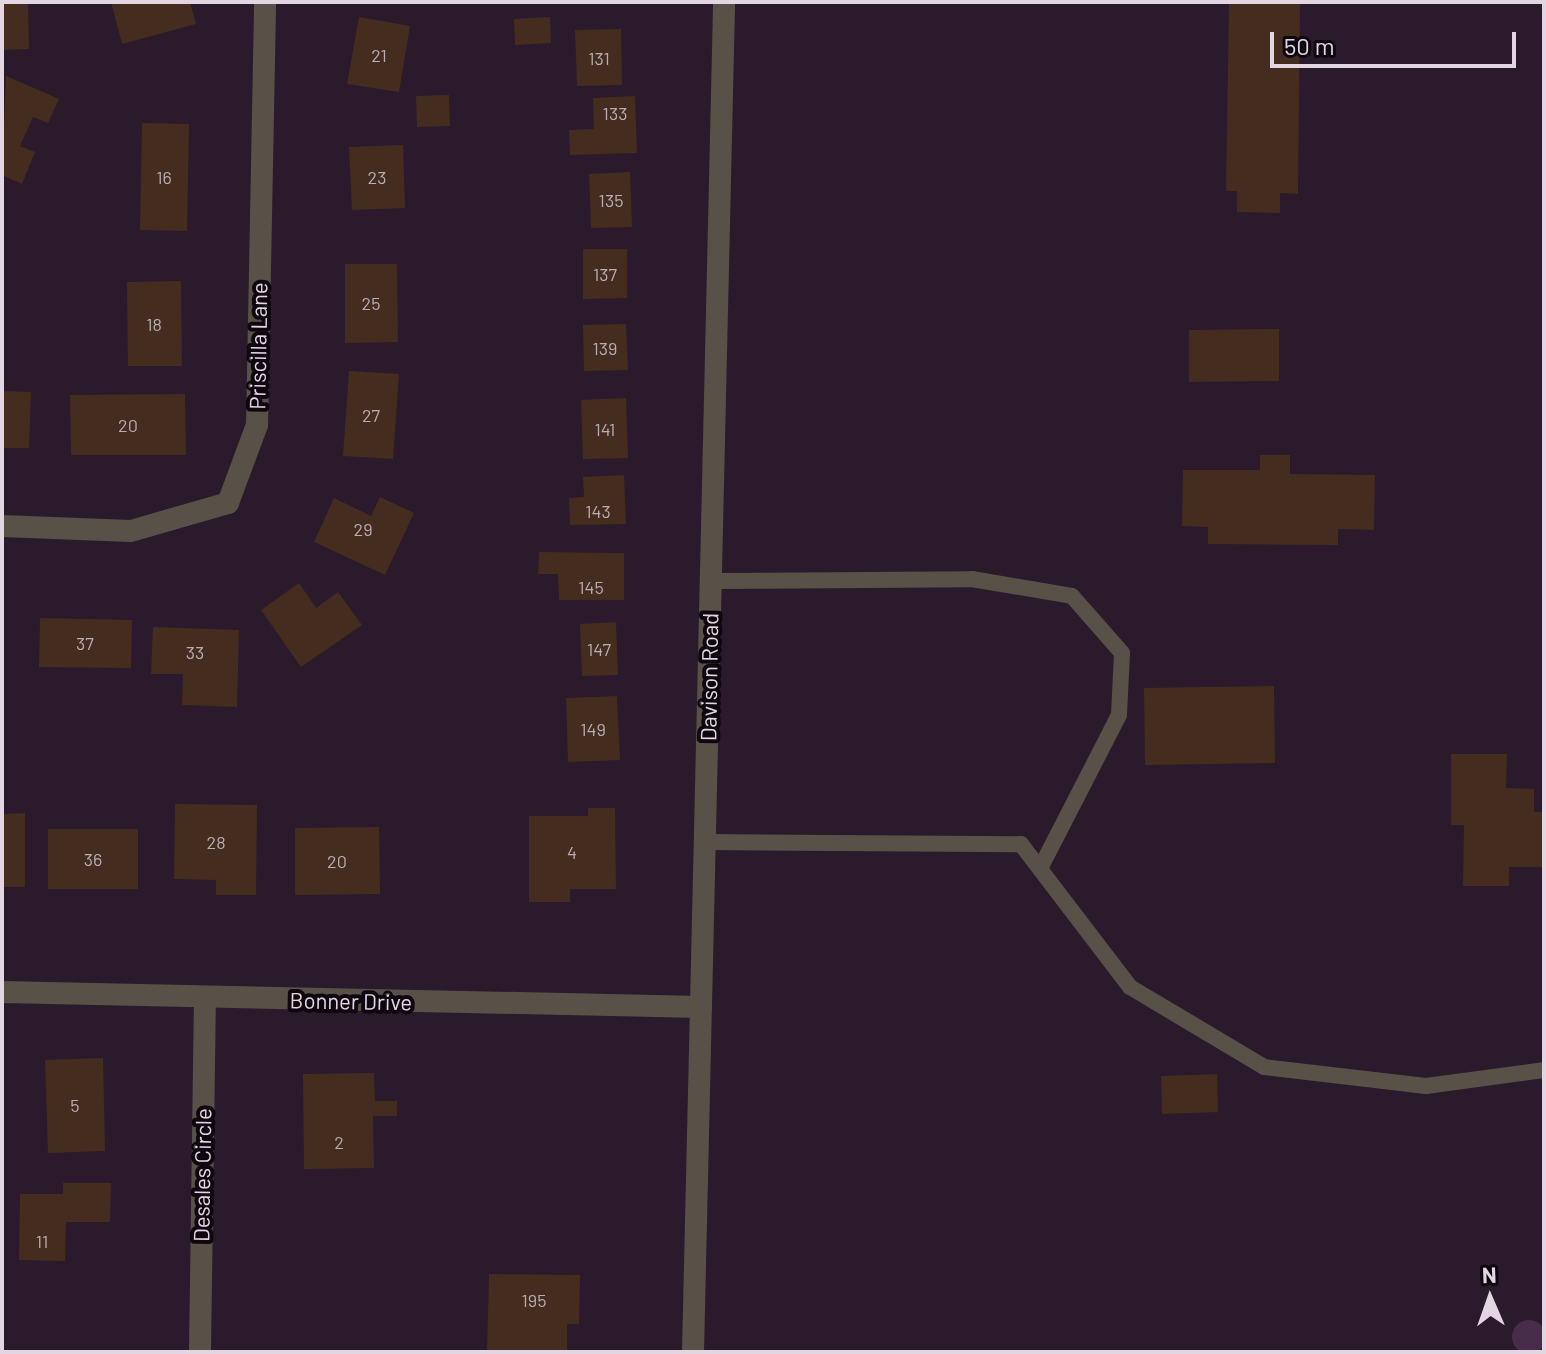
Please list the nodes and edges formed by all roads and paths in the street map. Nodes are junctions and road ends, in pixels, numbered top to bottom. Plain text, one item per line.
1 (265, 2) edge
2 (724, 2) edge
3 (2, 526) edge
4 (711, 581) junction
5 (705, 842) junction
6 (1040, 869) junction
7 (2, 992) edge
8 (205, 998) junction
9 (701, 1007) junction
10 (1544, 1070) edge
11 (200, 1352) edge
12 (693, 1352) edge

1 - 3 street, Priscilla Lane
2 - 4 street, Davison Road
4 - 5 street, Davison Road
4 - 6 lane
5 - 6 lane
5 - 9 street, Davison Road
6 - 10 lane
7 - 8 street, Bonner Drive
8 - 9 street, Bonner Drive
8 - 11 street, Desales Circle
9 - 12 street, Davison Road

